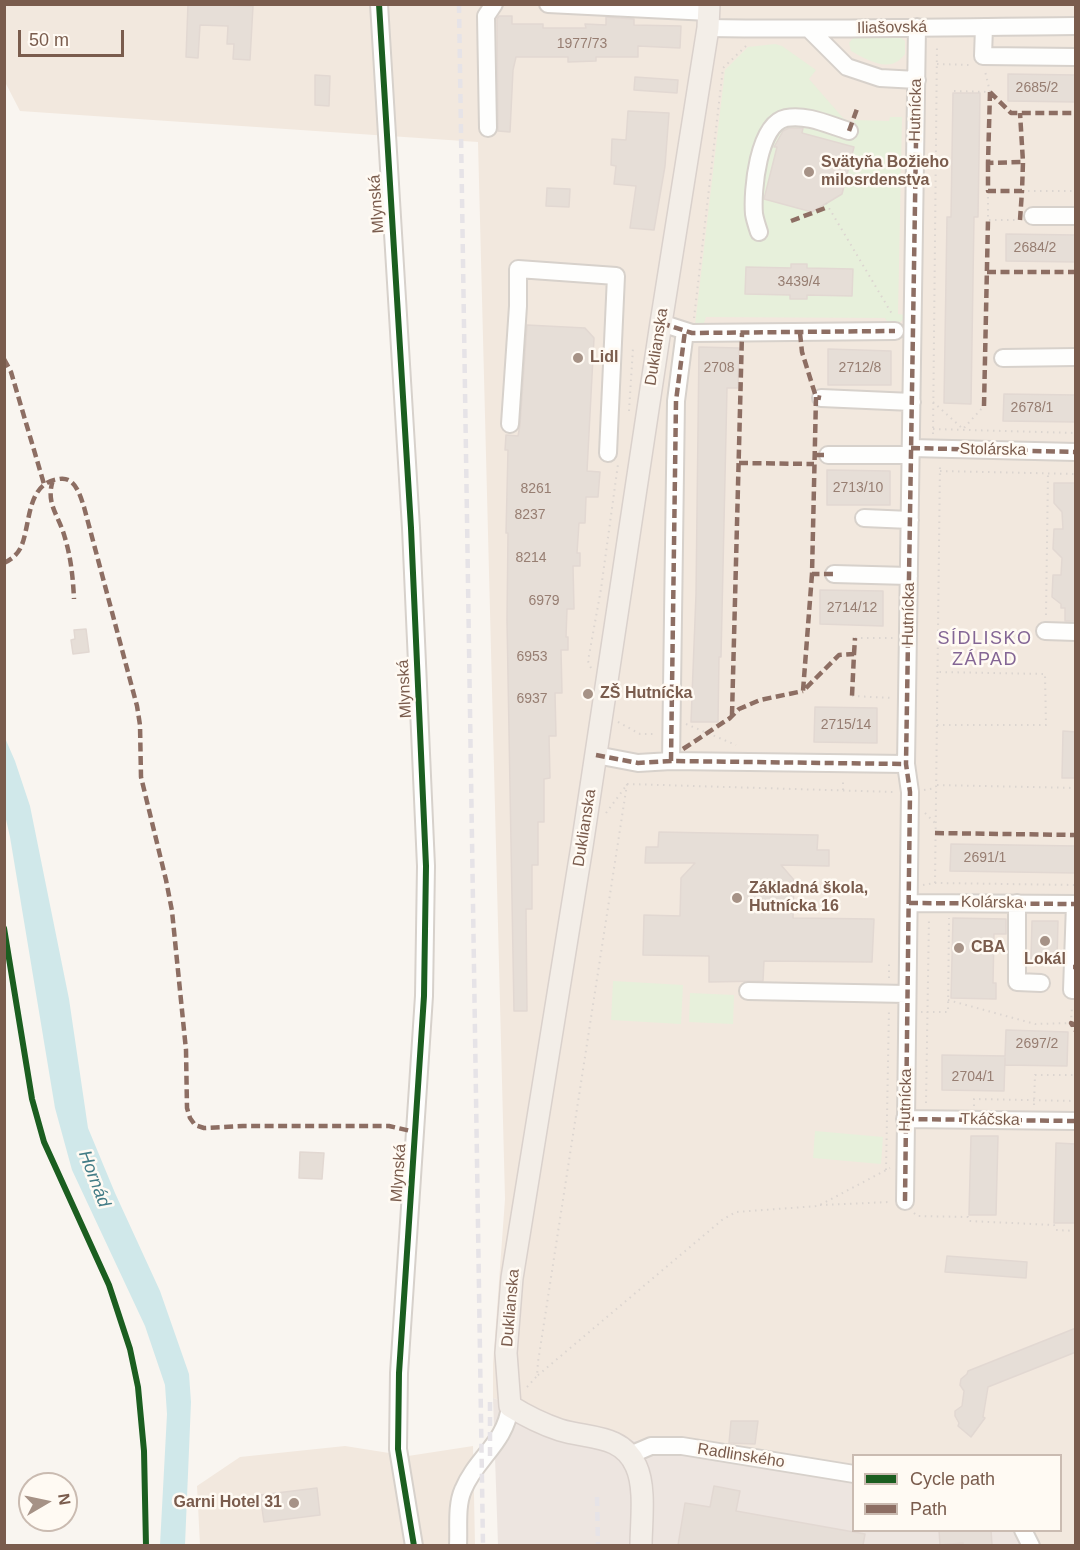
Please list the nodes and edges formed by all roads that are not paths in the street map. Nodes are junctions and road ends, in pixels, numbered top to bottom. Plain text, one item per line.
1 (379, 4) edge
2 (494, 4) edge
3 (548, 4) edge
4 (709, 15) edge
5 (1076, 26) edge
6 (917, 27) junction
7 (984, 27) junction
8 (810, 30) junction
9 (1076, 57) edge
10 (917, 80) junction
11 (488, 128) dead end
12 (849, 131) dead end
13 (1076, 216) edge
14 (1026, 218) road end
15 (759, 232) dead end
16 (661, 322) junction
17 (893, 323) road end
18 (689, 332) junction
19 (1076, 357) edge
20 (1003, 358) dead end
21 (821, 398) dead end
22 (912, 402) junction
23 (510, 424) dead end
24 (911, 452) junction
25 (1076, 452) edge
26 (613, 455) road end
27 (828, 455) dead end
28 (864, 518) dead end
29 (910, 520) junction
30 (834, 574) dead end
31 (909, 576) junction
32 (1045, 631) road end
33 (1076, 632) edge
34 (596, 755) junction
35 (670, 761) junction
36 (906, 764) junction
37 (909, 903) junction
38 (1017, 903) junction
39 (1075, 904) edge
40 (1041, 982) dead end
41 (1074, 990) edge
42 (748, 991) dead end
43 (907, 994) junction
44 (905, 1119) junction
45 (1076, 1121) edge
46 (905, 1202) dead end
47 (510, 1406) junction
48 (630, 1455) junction
49 (852, 1474) edge
50 (414, 1545) edge
51 (458, 1545) edge
52 (641, 1545) edge

1 - 50 street, Mlynská
2 - 11 street
3 - 4 street, Iliašovská
4 - 8 street, Iliašovská
4 - 16 main road, Duklianska
5 - 7 street, Iliašovská
6 - 7 street, Iliašovská
6 - 8 street, Iliašovská
6 - 10 street, Hutnícka
7 - 9 street
8 - 10 street
10 - 22 street, Hutnícka
12 - 15 street
13 - 14 street
16 - 18 street
16 - 34 main road, Duklianska
17 - 18 street
18 - 35 street, Duklianska
19 - 20 street
21 - 22 street
22 - 24 street, Hutnícka
23 - 26 street
24 - 25 street, Stolárska
24 - 27 street, Stolárska
24 - 29 street, Hutnícka
28 - 29 street
29 - 31 street, Hutnícka
30 - 31 street
31 - 36 street, Hutnícka
32 - 33 street
34 - 35 street
34 - 47 main road, Duklianska
35 - 36 street
36 - 37 street, Hutnícka
37 - 38 street, Kolárska
37 - 43 street, Hutnícka
38 - 39 street, Kolárska
38 - 40 street
39 - 41 street
42 - 43 street
43 - 44 street, Hutnícka
44 - 45 street, Tkáčska
44 - 46 street, Hutnícka
47 - 48 main road
47 - 51 street
48 - 49 street, Radlinského
48 - 52 main road

